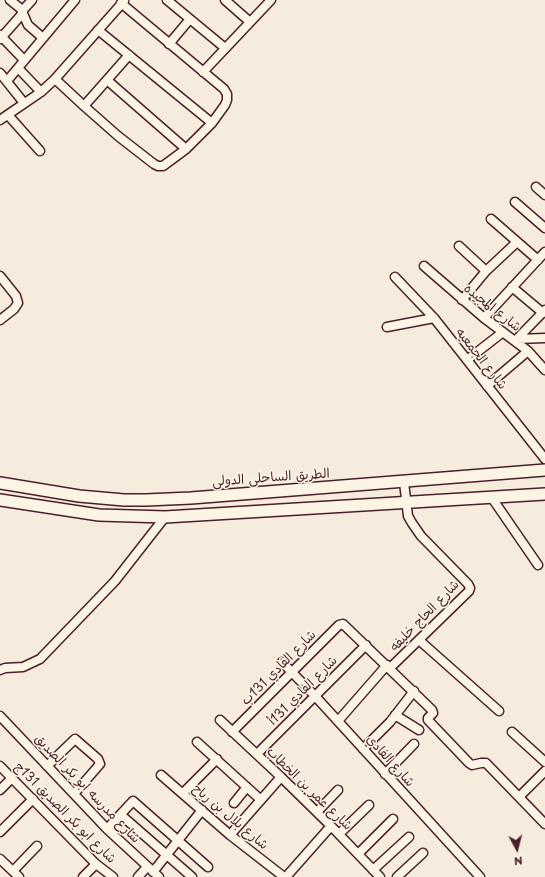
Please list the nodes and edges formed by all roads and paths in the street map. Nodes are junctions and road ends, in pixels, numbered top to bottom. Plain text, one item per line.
1 (10, 0) edge
2 (32, 0) edge
3 (75, 0) edge
4 (167, 0) edge
5 (225, 0) edge
6 (271, 0) edge
7 (123, 2) edge
8 (22, 12) junction
9 (190, 19) junction
10 (250, 22) junction
11 (98, 30) junction
12 (1, 37) edge
13 (43, 38) junction
14 (169, 44) junction
15 (225, 48) junction
16 (129, 55) junction
17 (24, 60) junction
18 (18, 68) junction
19 (0, 72) edge
20 (203, 72) junction
21 (55, 79) junction
22 (107, 80) junction
23 (7, 81) junction
24 (41, 92) junction
25 (24, 103) junction
26 (84, 106) junction
27 (8, 115) junction
28 (0, 120) edge
29 (212, 123) junction
30 (186, 149) junction
31 (40, 151) dead end
32 (536, 187) dead end
33 (545, 195) edge
34 (515, 202) dead end
35 (491, 219) dead end
36 (545, 228) edge
37 (517, 242) junction
38 (459, 246) dead end
39 (542, 258) edge
40 (424, 266) dead end
41 (486, 271) junction
42 (0, 276) edge
43 (395, 277) dead end
44 (512, 287) junction
45 (462, 300) junction
46 (544, 311) edge
47 (434, 318) junction
48 (484, 318) junction
49 (0, 320) edge
50 (387, 327) dead end
51 (503, 332) junction
52 (545, 338) edge
53 (516, 340) junction
54 (528, 351) junction
55 (467, 360) junction
56 (545, 370) edge
57 (487, 386) junction
58 (545, 459) edge
59 (545, 470) edge
60 (404, 482) junction
61 (0, 483) edge
62 (545, 494) edge
63 (492, 498) junction
64 (0, 500) edge
65 (406, 502) junction
66 (165, 517) junction
67 (538, 565) dead end
68 (419, 640) junction
69 (366, 645) junction
70 (282, 662) dead end
71 (388, 667) junction
72 (0, 670) edge
73 (291, 672) junction
74 (414, 691) junction
75 (315, 696) junction
76 (499, 711) dead end
77 (395, 715) junction
78 (0, 716) edge
79 (220, 720) dead end
80 (338, 721) junction
81 (419, 730) dead end
82 (232, 732) junction
83 (512, 732) dead end
84 (197, 742) dead end
85 (414, 744) dead end
86 (362, 749) junction
87 (257, 754) junction
88 (217, 760) junction
89 (545, 762) edge
90 (0, 766) edge
91 (47, 766) junction
92 (545, 771) edge
93 (385, 774) junction
94 (161, 775) dead end
95 (281, 777) junction
96 (12, 778) junction
97 (247, 787) junction
98 (0, 790) edge
99 (338, 790) dead end
100 (183, 793) junction
101 (74, 794) junction
102 (519, 797) junction
103 (33, 799) junction
104 (261, 800) junction
105 (234, 803) dead end
106 (368, 804) dead end
107 (202, 810) junction
108 (317, 812) junction
109 (121, 815) junction
110 (393, 819) dead end
111 (545, 824) edge
112 (331, 826) junction
113 (108, 829) junction
114 (0, 832) edge
115 (339, 834) junction
116 (230, 835) junction
117 (409, 837) dead end
118 (178, 842) junction
119 (37, 846) dead end
120 (423, 853) dead end
121 (358, 854) junction
122 (166, 856) junction
123 (0, 859) edge
124 (96, 864) junction
125 (208, 867) dead end
126 (373, 870) junction
127 (153, 872) edge
128 (16, 874) edge
129 (83, 877) edge
130 (113, 877) edge
131 (138, 877) edge
132 (192, 877) edge
133 (285, 877) edge
134 (380, 877) edge
135 (397, 877) edge
136 (480, 877) edge

1 - 8 street
2 - 8 street
3 - 13 street
4 - 9 street
5 - 10 street
6 - 10 street
7 - 11 street
7 - 14 street
8 - 12 street
8 - 13 street
9 - 14 street
9 - 15 street
10 - 15 street
11 - 16 street
11 - 21 street
12 - 17 street
13 - 17 street
14 - 20 street
15 - 20 street
16 - 22 street
16 - 29 street
17 - 18 street
18 - 23 street
18 - 24 street
19 - 23 street
20 - 29 street
21 - 24 street
21 - 26 street
22 - 26 street
22 - 30 street
23 - 25 street
24 - 25 street
25 - 27 street
26 - 30 street
27 - 28 street
27 - 31 street
29 - 30 street
32 - 33 street
34 - 36 street
35 - 37 street
37 - 39 street
37 - 41 street
38 - 41 street
39 - 44 street
40 - 45 street, شارع المجيده
41 - 45 street
42 - 49 street
43 - 47 street, شارع الجمعيه
44 - 46 street
44 - 48 street
45 - 48 street, شارع المجيده
46 - 53 street
47 - 50 street
47 - 55 street, شارع الجمعيه
48 - 51 street, شارع المجيده
51 - 53 street, شارع المجيده
51 - 55 street
52 - 53 street
53 - 54 street, شارع المجيده
54 - 56 street, شارع المجيده
54 - 57 street
55 - 57 street, شارع الجمعيه
57 - 58 street, شارع الجمعيه
59 - 60 highway, الطريق الساحلى الدولى
60 - 61 highway, الطريق الساحلى الدولى
60 - 65 street, شارع الحاج خليفه
62 - 63 highway
63 - 65 highway
63 - 67 street
64 - 66 highway
65 - 66 highway
65 - 68 street, شارع الحاج خليفه
66 - 72 street
68 - 71 street, شارع الحاج خليفه
68 - 76 street
69 - 71 street
69 - 73 street, شارع الفادي 131ب
69 - 75 street, شارع الفادي 131أ
70 - 73 street, شارع الفادي
71 - 74 street
71 - 80 street, شارع الحاج خليفه
73 - 75 street, شارع الفادي
73 - 82 street, شارع الفادي 131ب
74 - 77 street
74 - 102 street
75 - 80 street, شارع الفادي
75 - 87 street, شارع الفادي 131أ
77 - 81 street
77 - 86 street
78 - 91 street, شارع مدرسه ابو بكر الصديق
79 - 82 street, شارع عمر بن الخطاب
80 - 86 street, شارع الفادي
82 - 87 street, شارع عمر بن الخطاب
83 - 89 street
84 - 88 street
85 - 93 street
86 - 93 street, شارع الفادي
87 - 95 street, شارع عمر بن الخطاب
88 - 97 street
88 - 100 street
90 - 96 street, شارع ابو بكر الصديق 131ج
91 - 101 street, شارع مدرسه ابو بكر الصديق
91 - 101 street
92 - 102 street
93 - 136 street, شارع الفادي
94 - 100 street, شارع بلال بن رباح
95 - 104 street
95 - 108 street, شارع عمر بن الخطاب
96 - 98 street
96 - 103 street, شارع ابو بكر الصديق 131ج
97 - 104 street
97 - 105 street
99 - 108 street
100 - 107 street, شارع بلال بن رباح
101 - 113 street, شارع مدرسه ابو بكر الصديق
102 - 111 street
103 - 114 street
103 - 124 street, شارع ابو بكر الصديق 131ج
104 - 116 street
106 - 115 street
107 - 116 street, شارع بلال بن رباح
107 - 118 street
108 - 112 street, شارع عمر بن الخطاب
109 - 113 street
109 - 118 street
109 - 122 street
110 - 121 street
112 - 115 street, شارع عمر بن الخطاب
112 - 133 street
113 - 127 street, شارع مدرسه ابو بكر الصديق
115 - 121 street, شارع عمر بن الخطاب
116 - 133 street, شارع بلال بن رباح
117 - 126 street
118 - 122 street
118 - 125 street
119 - 128 street
120 - 135 street
121 - 126 street, شارع عمر بن الخطاب
122 - 127 street
122 - 132 street
123 - 128 street
124 - 129 street
124 - 130 street, شارع ابو بكر الصديق 131ج
126 - 134 street, شارع عمر بن الخطاب
127 - 131 street

